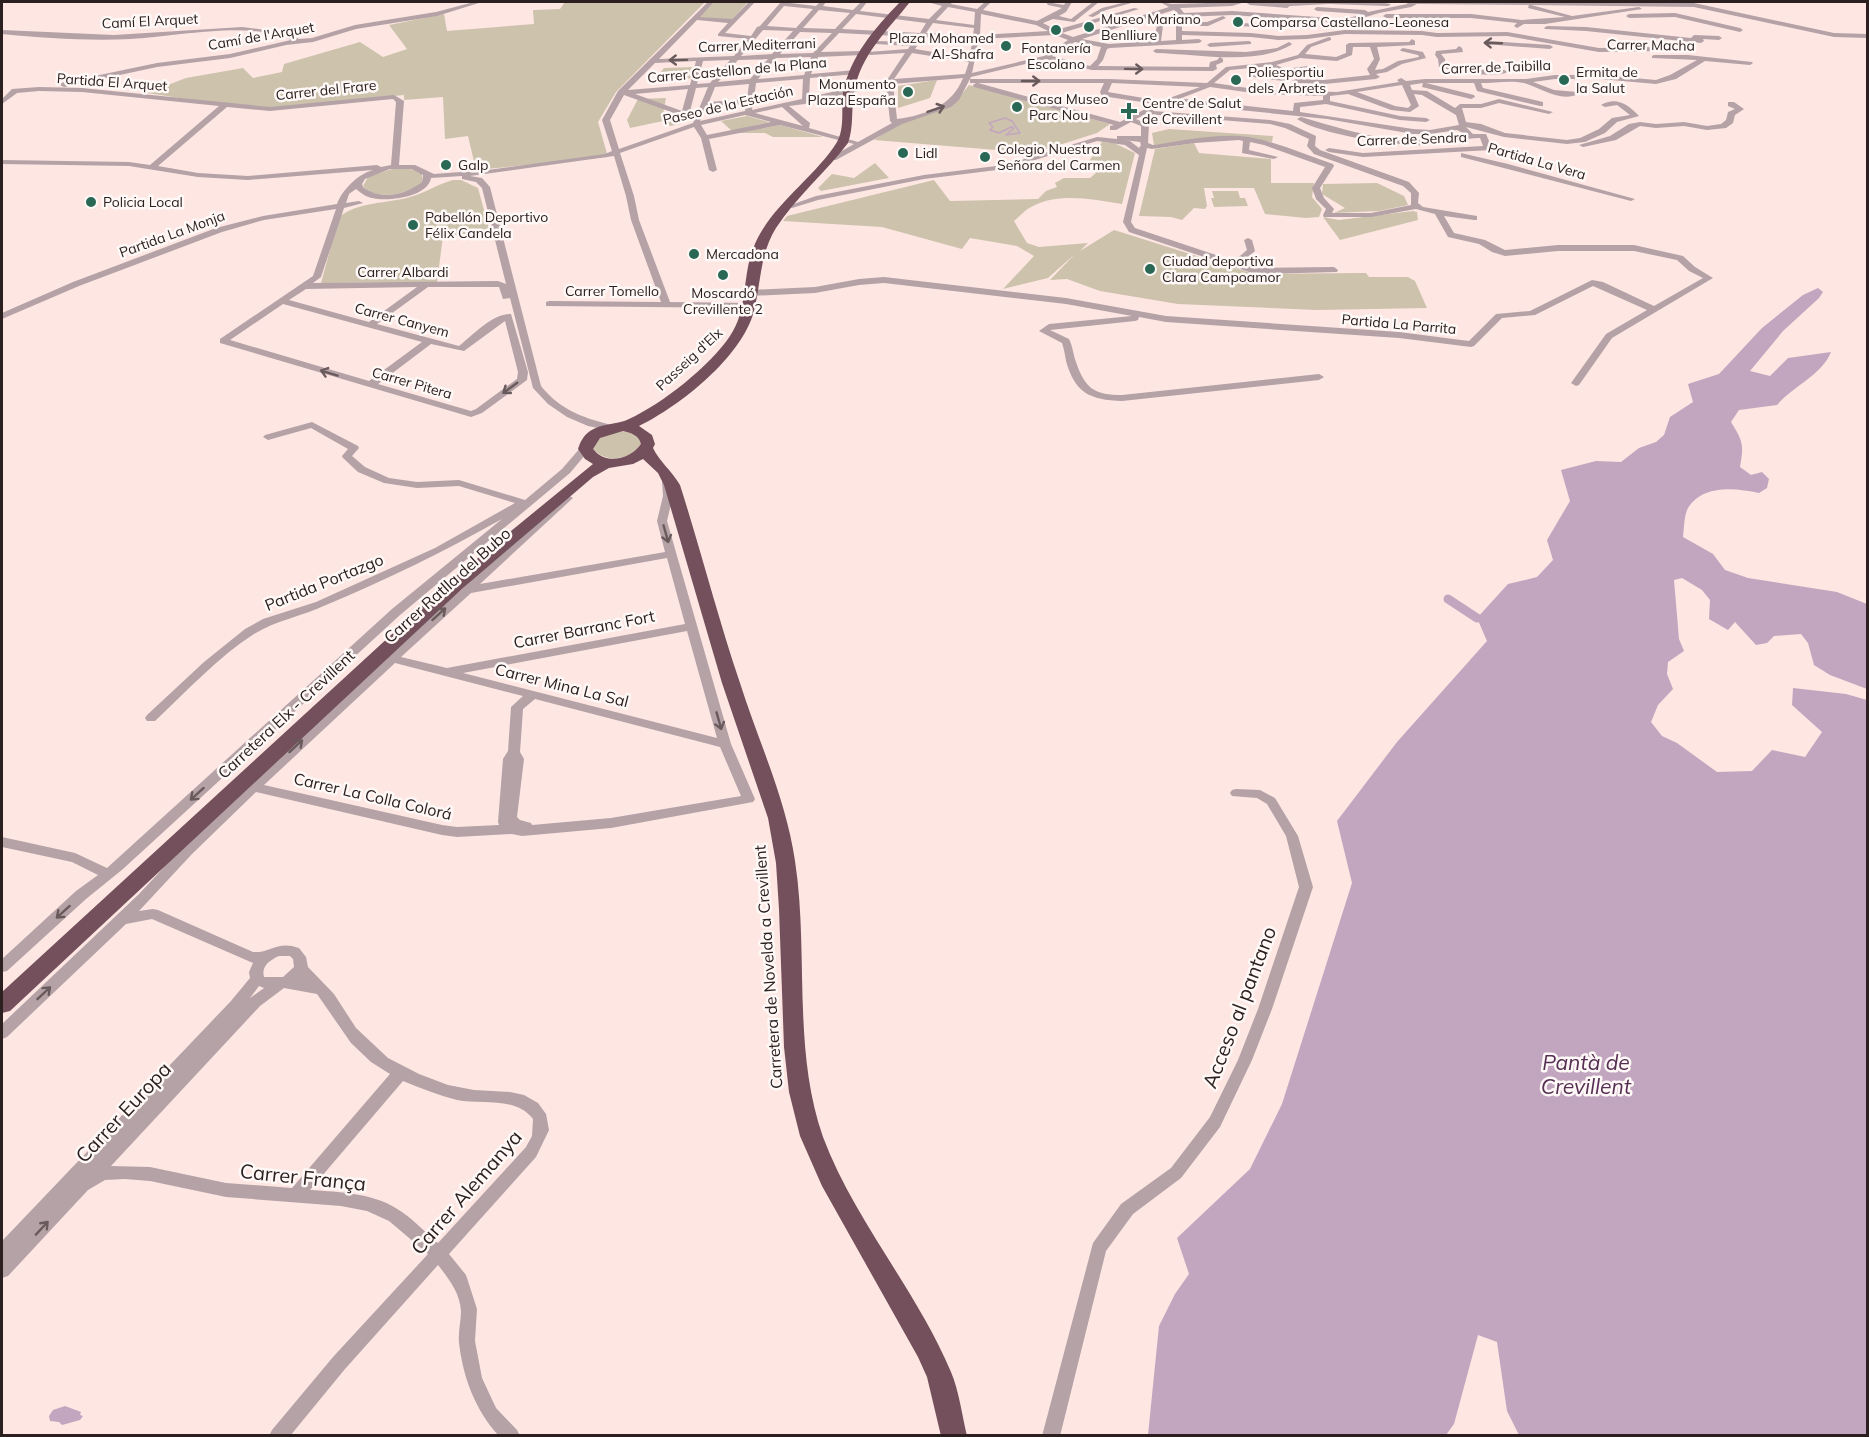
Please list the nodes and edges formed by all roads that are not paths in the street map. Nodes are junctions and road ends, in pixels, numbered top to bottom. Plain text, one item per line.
1 (479, 2) edge
2 (711, 2) edge
3 (752, 2) edge
4 (783, 2) edge
5 (823, 2) edge
6 (864, 2) edge
7 (910, 2) edge
8 (933, 2) edge
9 (988, 2) edge
10 (1049, 2) edge
11 (1096, 2) edge
12 (1163, 2) edge
13 (1242, 2) edge
14 (1411, 2) edge
15 (1416, 2) edge
16 (1590, 2) edge
17 (948, 3) edge
18 (1515, 3) edge
19 (1566, 3) junction
20 (1650, 3) junction
21 (1668, 3) edge
22 (1067, 4) edge
23 (1232, 4) junction
24 (1334, 4) dead end
25 (1364, 4) edge
26 (1528, 4) edge
27 (1134, 5) edge
28 (817, 7) junction
29 (1173, 7) junction
30 (1249, 7) dead end
31 (1401, 8) junction
32 (1388, 10) junction
33 (898, 11) edge
34 (978, 11) junction
35 (1501, 11) dead end
36 (854, 12) junction
37 (1617, 12) junction
38 (1232, 13) junction
39 (937, 14) junction
40 (1370, 14) junction
41 (1458, 14) junction
42 (1562, 14) junction
43 (1095, 15) junction
44 (1441, 15) junction
45 (1334, 16) dead end
46 (1052, 17) junction
47 (1282, 17) junction
48 (1428, 17) junction
49 (1582, 17) junction
50 (694, 18) junction
51 (1105, 18) junction
52 (1075, 19) junction
53 (1180, 19) junction
54 (1395, 19) junction
55 (1349, 20) junction
56 (733, 21) junction
57 (931, 21) junction
58 (1313, 21) junction
59 (1038, 23) junction
60 (1602, 23) junction
61 (956, 24) junction
62 (1519, 24) junction
63 (1236, 25) dead end
64 (1546, 25) junction
65 (1208, 26) dead end
66 (978, 27) junction
67 (1254, 27) junction
68 (1435, 27) junction
69 (1568, 27) junction
70 (759, 28) junction
71 (799, 29) junction
72 (1740, 30) dead end
73 (836, 31) junction
74 (2, 32) edge
75 (1346, 32) junction
76 (1054, 33) junction
77 (1180, 33) junction
78 (1327, 33) junction
79 (1212, 34) junction
80 (1428, 34) junction
81 (1473, 34) junction
82 (1507, 34) junction
83 (879, 36) junction
84 (947, 36) junction
85 (1868, 36) edge
86 (1307, 37) junction
87 (754, 38) junction
88 (1251, 38) junction
89 (1719, 38) dead end
90 (1075, 39) junction
91 (1699, 39) junction
92 (297, 41) junction
93 (975, 41) junction
94 (1179, 42) junction
95 (1449, 42) junction
96 (916, 43) junction
97 (1413, 43) junction
98 (1549, 43) junction
99 (1372, 45) junction
100 (1430, 45) dead end
101 (1158, 47) junction
102 (1393, 47) junction
103 (1290, 48) junction
104 (1110, 49) junction
105 (1665, 49) dead end
106 (1170, 50) junction
107 (1250, 51) dead end
108 (866, 53) junction
109 (1227, 54) junction
110 (815, 55) junction
111 (1300, 55) junction
112 (774, 56) junction
113 (1046, 57) junction
114 (1378, 58) junction
115 (1706, 58) junction
116 (733, 59) junction
117 (1211, 59) junction
118 (1310, 59) junction
119 (700, 60) junction
120 (971, 60) junction
121 (1100, 60) junction
122 (652, 61) junction
123 (1162, 62) junction
124 (1750, 63) dead end
125 (1246, 67) junction
126 (1316, 67) junction
127 (1092, 68) junction
128 (1303, 69) junction
129 (1176, 70) junction
130 (856, 72) junction
131 (1374, 74) junction
132 (807, 75) junction
133 (1252, 75) junction
134 (1321, 75) junction
135 (1548, 78) junction
136 (970, 79) junction
137 (753, 80) junction
138 (1109, 81) junction
139 (1402, 81) junction
140 (1425, 81) junction
141 (1477, 81) junction
142 (1526, 81) junction
143 (889, 82) junction
144 (1143, 82) junction
145 (1415, 82) junction
146 (1162, 83) junction
147 (713, 84) junction
148 (1207, 86) junction
149 (691, 87) junction
150 (46, 89) junction
151 (1260, 89) junction
152 (2, 90) edge
153 (856, 90) junction
154 (12, 92) junction
155 (1349, 92) junction
156 (1408, 92) junction
157 (624, 93) junction
158 (1574, 94) dead end
159 (1246, 97) dead end
160 (1471, 97) dead end
161 (1186, 98) junction
162 (1326, 98) junction
163 (2, 102) edge
164 (752, 102) junction
165 (805, 102) junction
166 (1163, 102) junction
167 (704, 104) junction
168 (1540, 104) dead end
169 (1731, 104) dead end
170 (1605, 105) dead end
171 (224, 106) junction
172 (785, 106) junction
173 (1260, 110) junction
174 (1144, 112) junction
175 (1549, 112) dead end
176 (748, 114) junction
177 (1296, 114) junction
178 (1460, 114) junction
179 (1335, 118) junction
180 (1130, 119) junction
181 (718, 120) junction
182 (1426, 120) dead end
183 (780, 122) junction
184 (901, 122) junction
185 (1270, 122) junction
186 (696, 124) junction
187 (1120, 124) junction
188 (1462, 126) junction
189 (1653, 126) junction
190 (1330, 128) junction
191 (805, 129) junction
192 (732, 133) junction
193 (1470, 135) junction
194 (1662, 135) dead end
195 (1103, 136) junction
196 (705, 138) junction
197 (1246, 139) junction
198 (850, 141) junction
199 (1129, 142) junction
200 (1555, 142) junction
201 (1144, 146) junction
202 (1311, 146) junction
203 (615, 149) junction
204 (1436, 151) junction
205 (1274, 157) dead end
206 (2, 162) edge
207 (152, 167) junction
208 (392, 167) junction
209 (340, 170) junction
210 (713, 170) dead end
211 (427, 174) junction
212 (474, 174) junction
213 (490, 174) junction
214 (456, 177) junction
215 (359, 178) junction
216 (421, 187) junction
217 (486, 188) junction
218 (376, 196) junction
219 (804, 197) junction
220 (1631, 199) dead end
221 (359, 203) junction
222 (341, 205) junction
223 (1416, 207) junction
224 (1439, 213) junction
225 (335, 218) junction
226 (1474, 218) dead end
227 (1248, 240) dead end
228 (1232, 263) junction
229 (1334, 270) dead end
230 (426, 285) junction
231 (304, 286) junction
232 (508, 287) junction
233 (749, 299) junction
234 (281, 301) junction
235 (549, 304) dead end
236 (666, 304) junction
237 (1654, 310) junction
238 (2, 316) edge
239 (508, 316) junction
240 (1152, 317) junction
241 (370, 325) junction
242 (522, 325) junction
243 (429, 341) junction
244 (1319, 376) dead end
245 (1576, 383) dead end
246 (370, 385) junction
247 (663, 405) junction
248 (582, 421) junction
249 (618, 428) junction
250 (643, 433) junction
251 (268, 438) dead end
252 (588, 447) junction
253 (646, 449) junction
254 (614, 462) junction
255 (667, 477) junction
256 (526, 504) junction
257 (671, 554) junction
258 (465, 590) junction
259 (692, 626) junction
260 (391, 658) junction
261 (492, 664) junction
262 (447, 672) junction
263 (486, 682) junction
264 (513, 689) junction
265 (534, 694) junction
266 (517, 708) junction
267 (151, 718) dead end
268 (725, 744) junction
269 (254, 787) junction
270 (1236, 793) dead end
271 (514, 827) junction
272 (2, 842) edge
273 (108, 874) junction
274 (144, 898) junction
275 (153, 914) junction
276 (122, 919) junction
277 (264, 958) junction
278 (2, 967) edge
279 (301, 969) junction
280 (258, 978) junction
281 (282, 983) junction
282 (320, 989) junction
283 (2, 991) edge
284 (2, 1005) edge
285 (2, 1033) edge
286 (400, 1072) junction
287 (123, 1142) junction
288 (125, 1172) junction
289 (83, 1185) junction
290 (296, 1196) junction
291 (2, 1252) edge
292 (440, 1255) junction
293 (2, 1271) edge
294 (278, 1436) edge
295 (511, 1436) edge
296 (954, 1436) edge
297 (1050, 1436) edge

1 - 92 street, Camí de l'Arquet
2 - 50 street
3 - 56 street
4 - 28 street
4 - 70 street
5 - 28 street
6 - 36 street
7 - 33 highway
8 - 17 street
9 - 34 street
10 - 22 street
11 - 52 street
12 - 29 street
13 - 23 street
14 - 15 street
15 - 18 street
15 - 25 street
15 - 31 street
16 - 19 street
16 - 20 street
17 - 34 street
17 - 39 street
18 - 26 street
19 - 26 street
19 - 49 street
20 - 21 street
20 - 37 street
21 - 85 street
22 - 46 street
23 - 29 street
23 - 38 street
24 - 40 street
25 - 31 street
25 - 47 street
26 - 42 street
27 - 43 street
27 - 51 street
28 - 36 street
28 - 71 street
29 - 53 street
29 - 90 street
30 - 47 street
31 - 32 street
32 - 40 street
32 - 41 street
33 - 36 street
33 - 39 street
33 - 57 street
33 - 83 highway
34 - 59 street
34 - 66 street
35 - 42 street
36 - 73 street
37 - 49 street
37 - 72 street
38 - 47 street
38 - 53 street
39 - 57 street
40 - 47 street
40 - 54 street
40 - 55 street
41 - 44 street
41 - 62 street
42 - 49 street
43 - 51 street
43 - 52 street
44 - 48 street
44 - 62 street
45 - 58 street
46 - 52 street
46 - 59 street
47 - 58 street
47 - 58 street
47 - 67 street
48 - 54 street
48 - 68 street
49 - 60 street
49 - 64 street
50 - 56 street
50 - 122 street
51 - 76 street
53 - 77 street
53 - 101 street
54 - 55 street
54 - 68 street
55 - 58 street
55 - 75 street
56 - 87 street
57 - 61 street
57 - 96 street
59 - 76 street
60 - 69 street
60 - 91 street
61 - 66 street
61 - 84 street
62 - 64 street
62 - 82 street
63 - 67 street
64 - 69 street
65 - 79 street
66 - 93 street
67 - 88 street
68 - 81 street
69 - 91 street
70 - 71 street
70 - 87 street
71 - 73 street
71 - 112 street
73 - 83 street
73 - 110 street
74 - 92 street, Camí El Arquet
75 - 78 street
75 - 80 street
76 - 90 street
76 - 93 street
77 - 79 street
77 - 94 street
78 - 86 street
78 - 103 street
79 - 88 street
80 - 81 street
80 - 95 street
81 - 82 street
82 - 98 street
83 - 96 street
83 - 96 street
83 - 108 highway
84 - 93 street
84 - 96 street
86 - 88 street
86 - 103 street
87 - 116 street
88 - 94 street
88 - 103 street
88 - 106 street
88 - 107 street
89 - 91 street
90 - 104 street
90 - 113 street
91 - 115 street
92 - 150 street, Camí de l'Arquet
93 - 96 street
93 - 120 street
94 - 101 street
94 - 106 street
95 - 97 street
98 -> 95 street
96 - 108 street, Carrer Mediterrani
96 - 120 street
96 - 143 street
97 - 102 street
97 - 111 street
98 - 105 street, Carrer Macha
98 - 115 street, Carrer Macha
99 - 102 street
99 - 114 street
99 - 118 street
100 - 135 street
101 - 104 street
101 - 106 street
101 - 123 street
102 - 114 street
102 - 131 street
103 - 109 street
103 - 111 street
104 - 121 street
106 - 109 street
108 - 110 street, Carrer Mediterrani
108 - 130 highway
108 - 153 highway
109 - 117 street
109 - 125 street
110 - 112 street, Carrer Mediterrani
110 - 132 street
111 - 118 street
111 - 125 street
112 - 116 street, Carrer Mediterrani
112 - 137 street
113 - 127 street
113 - 136 street
114 - 131 street
115 - 124 street, Carrer Macha
115 - 135 street, Carrer de Taibilla
116 - 119 street, Carrer Mediterrani
116 - 147 street
117 - 123 street
117 - 129 street
118 - 126 street
119 -> 122 street, Carrer Mediterrani
119 - 149 street
120 - 136 street
121 - 123 street
121 - 127 street
122 - 157 street
125 - 133 street
125 - 148 street
126 - 128 street
126 - 134 street
127 -> 129 street
127 - 138 street
128 - 133 street
128 - 134 street
129 - 146 street
130 - 132 street, Carrer Castellon de la Plana
130 - 153 highway
131 - 134 street
131 - 139 street
132 - 137 street, Carrer Castellon de la Plana
132 - 165 street
133 - 151 street
135 - 142 street, Carrer de Taibilla
136 -> 138 street
136 - 143 street
184 -> 136 street
136 - 187 street
137 - 147 street, Carrer Castellon de la Plana
137 - 164 street
138 - 144 street
138 - 166 street
139 - 140 street
139 - 145 street
139 - 155 street
139 - 156 street
140 - 141 street, Carrer de Taibilla
140 - 145 street
141 - 142 street, Carrer de Taibilla
141 - 168 street
142 - 158 street
143 - 153 street
143 - 184 street
144 - 146 street
144 - 161 street
145 - 160 street
146 - 148 street
147 - 149 street, Carrer Castellon de la Plana
147 - 167 street
148 - 151 street
148 - 159 street
148 - 161 street
149 - 157 street, Carrer Castellon de la Plana
149 - 157 street
150 - 154 street, Partida El Arquet
150 - 171 street, Partida El Arquet
151 - 162 street
152 - 154 street, Partida El Arquet
153 - 165 street, Paseo de la Estación
153 - 198 highway, Passeig d'Elx
154 - 163 street
155 - 156 street
155 - 162 street
156 - 178 street
157 - 203 street
161 - 166 street
161 - 173 street
162 - 177 street
162 - 182 street
164 - 167 street
164 - 176 street
165 - 172 street, Paseo de la Estación
166 - 174 street
167 - 186 street
169 - 189 street, Carrer de Sendra
170 - 200 street, Carrer de Sendra
171 - 207 street
171 - 208 street, Carrer del Frare
172 - 176 street, Paseo de la Estación
172 - 191 street
173 - 177 street
173 - 185 street
174 - 180 street
174 - 185 street, Carrer de Sendra
175 - 178 street
176 - 181 street, Paseo de la Estación
176 - 183 street
177 - 179 street, Carrer de Sendra
177 - 190 street, Carrer de Sendra
178 - 188 street, Carrer de Sendra
179 - 188 street, Carrer de Sendra
179 - 190 street
180 - 187 street
180 - 201 street
181 - 186 street, Paseo de la Estación
181 - 192 street
183 - 191 street
183 - 192 street
184 - 198 street
185 - 202 street, Carrer de Sendra
186 - 196 street
186 - 203 street, Paseo de la Estación
187 - 195 street
188 - 193 street, Carrer de Sendra
188 - 200 street, Carrer de Sendra
189 - 194 street
189 - 200 street, Carrer de Sendra
190 - 193 street, Carrer de Sendra
191 - 198 street
192 - 196 street
193 - 204 street, Carrer de Sendra
195 - 199 street
195 - 199 street
195 - 219 street
196 - 210 street
197 - 201 street
197 - 205 street
197 - 223 street
198 - 219 highway, Passeig d'Elx
198 - 219 highway, Passeig d'Elx
199 - 201 street
199 - 201 street
201 - 228 street
202 - 204 street, Carrer de Sendra
202 - 223 street, Carrer de Sendra
203 - 213 street
203 - 236 street
204 - 220 street, Partida La Vera
206 - 207 street
207 - 209 street
208 - 209 street
208 - 211 street
208 - 215 street
209 - 215 street
211 - 212 street
211 - 216 street
212 - 213 street
212 - 214 street
213 - 217 street
214 - 216 street
214 - 217 street
215 - 218 street
215 - 222 street
216 - 218 street
217 - 232 street
218 - 221 street
219 - 233 highway, Passeig d'Elx
221 - 222 street, Partida La Monja
221 - 225 street
222 - 225 street
222 - 238 street, Partida La Monja
223 - 224 street
224 - 226 street
224 - 237 street
225 - 231 street
227 - 228 street
228 - 229 street
230 - 231 street, Carrer Albardi
230 - 232 street, Carrer Albardi
230 - 241 street
231 - 234 street
232 - 239 street
232 - 242 street
233 - 236 street, Carrer Tomello
233 - 240 street, Partida La Parrita
233 - 247 highway, Passeig d'Elx
234 - 241 street, Carrer Canyem
246 -> 234 street, Carrer Pitera
235 - 236 street, Carrer Tomello
237 - 240 street, Partida La Parrita
237 - 245 street
239 - 242 street
239 - 243 street, Carrer Canyem
239 -> 246 street, Carrer Pitera
240 - 244 street, Partida La Parrita
241 - 243 street, Carrer Canyem
242 - 248 street
243 - 246 street
247 - 249 highway
247 - 250 highway
248 - 249 street
248 - 252 street
249 - 250 highway
249 - 252 highway
250 - 253 highway
251 - 256 street
252 - 254 highway
252 - 256 street
252 - 283 highway, Carretera Elx - Crevillent
253 - 254 highway, Carretera Elx - Crevillent
253 - 255 highway, Carretera de Novelda a Crevillent
254 - 255 highway
254 - 258 street, Carrer Ratlla del Bubo
254 - 284 highway, Carretera Elx - Crevillent
255 -> 257 street
255 - 296 highway, Carretera de Novelda a Crevillent
256 - 267 street, Partida Portazgo
256 -> 273 street
257 - 258 street
257 - 259 street
260 -> 258 street, Carrer Ratlla del Bubo
259 - 261 street, Carrer Barranc Fort
259 -> 268 street
260 - 262 street, Carrer Mina La Sal
269 -> 260 street, Carrer Ratlla del Bubo
261 - 262 street, Carrer Barranc Fort
261 - 263 street
262 - 263 street, Carrer Mina La Sal
263 - 264 street, Carrer Mina La Sal
264 - 265 street, Carrer Mina La Sal
264 - 266 street
265 - 266 street
265 - 268 street, Carrer Mina La Sal
266 - 271 street
268 - 271 street, Carrer La Colla Colorá
269 - 271 street, Carrer La Colla Colorá
269 - 274 street, Carrer Ratlla del Bubo
270 - 297 street, Acceso al pantano
272 - 273 street
273 -> 278 street
274 - 275 street
274 - 276 street, Carrer Ratlla del Bubo
275 - 276 street
275 - 277 street
285 -> 276 street, Carrer Ratlla del Bubo
277 - 279 street
277 - 280 street
279 - 281 street
279 - 282 street, Carrer Alemanya
280 - 281 street
280 - 291 street, Carrer Europa
281 - 282 street
281 - 287 street, Carrer Europa
282 - 286 street, Carrer Alemanya
286 - 290 street
286 - 292 street, Carrer Alemanya
287 - 288 street
287 - 289 street, Carrer Europa
288 - 289 street, Carrer França
288 - 290 street, Carrer França
293 -> 289 street, Carrer Europa
290 - 292 street, Carrer França
292 - 294 street, Carrer Alemanya
292 - 295 street, Carrer França

